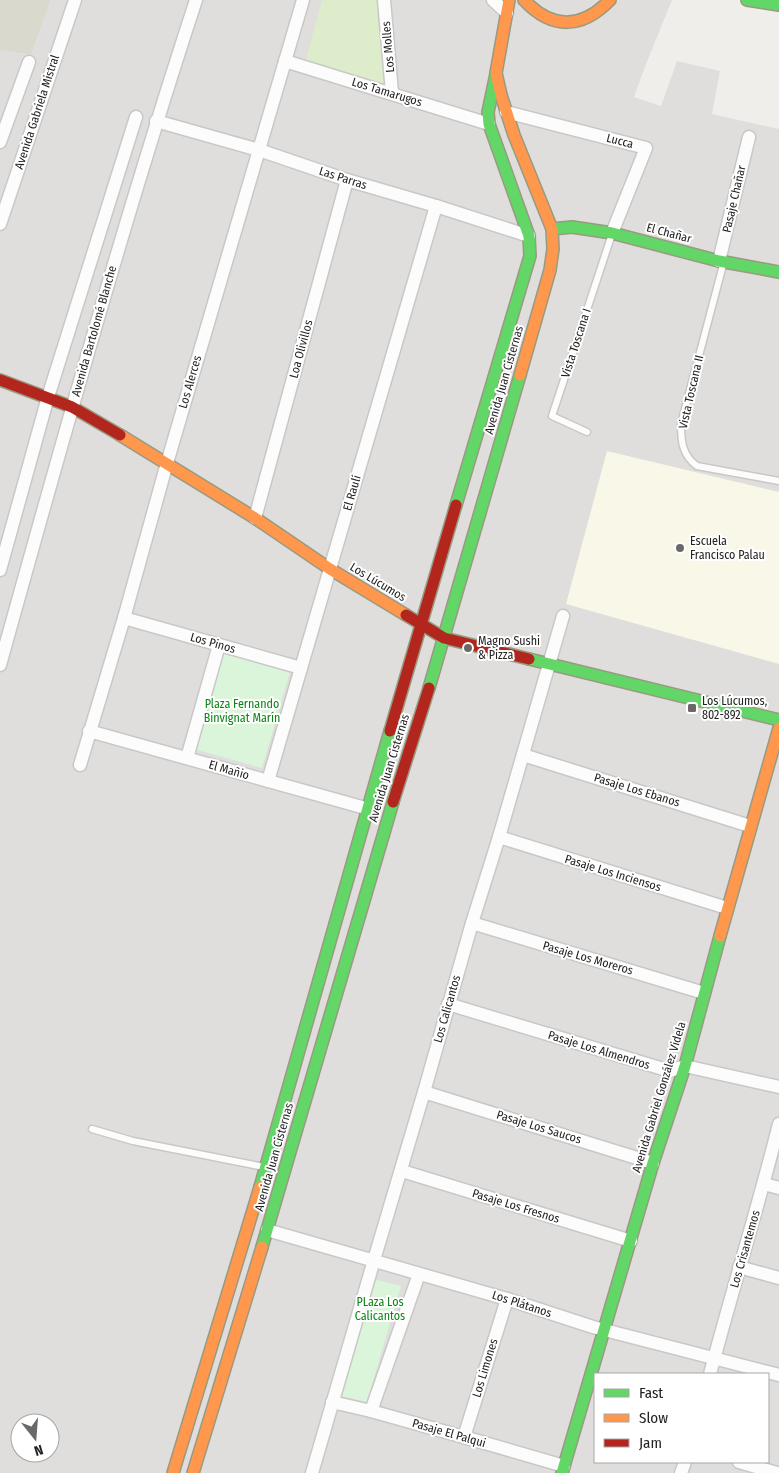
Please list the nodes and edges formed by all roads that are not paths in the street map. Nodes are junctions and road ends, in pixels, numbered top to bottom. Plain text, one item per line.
1 (75, 0) edge
2 (196, 0) edge
3 (303, 0) edge
4 (384, 0) edge
5 (493, 0) edge
6 (524, 0) edge
7 (610, 0) edge
8 (747, 0) edge
9 (779, 5) edge
10 (508, 6) edge
11 (285, 61) junction
12 (29, 62) dead end
13 (496, 73) junction
14 (392, 93) junction
15 (5, 112) edge
16 (506, 112) junction
17 (136, 117) dead end
18 (156, 121) junction
19 (489, 124) junction
20 (749, 138) dead end
21 (0, 142) edge
22 (259, 150) junction
23 (347, 180) junction
24 (436, 206) junction
25 (0, 224) edge
26 (552, 230) junction
27 (612, 233) junction
28 (530, 236) junction
29 (721, 261) junction
30 (779, 272) edge
31 (0, 380) edge
32 (48, 397) junction
33 (72, 407) junction
34 (586, 432) dead end
35 (167, 463) junction
36 (779, 481) edge
37 (255, 518) junction
38 (330, 569) junction
39 (0, 570) edge
40 (562, 616) dead end
41 (124, 618) junction
42 (421, 624) junction
43 (444, 638) junction
44 (219, 645) junction
45 (548, 663) junction
46 (0, 665) edge
47 (301, 668) junction
48 (779, 720) edge
49 (779, 728) edge
50 (89, 731) junction
51 (523, 755) junction
52 (187, 758) junction
53 (80, 765) dead end
54 (268, 781) junction
55 (369, 809) junction
56 (750, 826) junction
57 (499, 837) junction
58 (727, 908) junction
59 (472, 924) junction
60 (704, 993) junction
61 (448, 1004) junction
62 (685, 1066) junction
63 (779, 1086) edge
64 (424, 1092) junction
65 (779, 1124) edge
66 (92, 1129) dead end
67 (653, 1163) junction
68 (266, 1167) junction
69 (402, 1170) junction
70 (764, 1184) junction
71 (779, 1188) edge
72 (267, 1230) junction
73 (631, 1241) junction
74 (374, 1260) junction
75 (739, 1267) junction
76 (419, 1274) junction
77 (779, 1278) edge
78 (507, 1299) junction
79 (604, 1330) junction
80 (714, 1358) junction
81 (710, 1373) edge
82 (779, 1375) edge
83 (332, 1402) junction
84 (371, 1411) junction
85 (464, 1437) junction
86 (742, 1463) edge
87 (563, 1470) edge
88 (173, 1473) edge
89 (193, 1473) edge
90 (312, 1473) edge
91 (777, 1473) edge

1 - 25 street, Avenida Gabriela Mistral
2 - 18 street, Avenida Bartolomé Blanche
3 - 11 street, Los Alerces
4 - 14 street, Los Molles
5 - 10 street
6 - 7 street
8 - 9 street
10 - 13 street, Avenida Juan Cisternas
11 - 14 street, Los Tamarugos
11 - 22 street, Los Alerces
12 - 15 street, Avenida Gabriela Mistral
13 - 16 street, Avenida Juan Cisternas
13 - 19 street, Avenida Juan Cisternas
14 - 19 street, Los Tamarugos
15 - 21 street, Avenida Gabriela Mistral
16 - 26 street, Avenida Juan Cisternas
16 - 27 street, Lucca
17 - 32 street, Avenida Bartolomé Blanche
18 - 22 street, Las Parras
18 - 33 street, Avenida Bartolomé Blanche
19 - 28 street, Avenida Juan Cisternas
20 - 29 street, Pasaje Chañar
22 - 23 street, Las Parras
22 - 35 street, Los Alerces
23 - 24 street, Las Parras
23 - 37 street, Loa Olivillos
24 - 28 street, Las Parras
24 - 38 street, El Raulí
26 - 27 street, El Chañar
26 - 43 street, Avenida Juan Cisternas
27 - 29 street, El Chañar
27 - 34 lane, Vista Toscana I
28 - 42 street, Avenida Juan Cisternas
29 - 30 street, El Chañar
29 - 36 lane, Vista Toscana II
31 - 32 street, Los Lúcumos
32 - 33 street, Los Lúcumos
32 - 39 street, Avenida Bartolomé Blanche
33 - 35 street, Los Lúcumos
33 - 46 street, Avenida Bartolomé Blanche
35 - 37 street, Los Lúcumos
35 - 41 street, Los Alerces
37 - 38 street, Los Lúcumos
38 - 42 street, Los Lúcumos
38 - 47 street, El Raulí
40 - 45 street, Los Calicantos
41 - 44 street, Los Pinos
41 - 50 street, Los Alerces
42 - 43 street, Los Lúcumos
42 - 55 street, Avenida Juan Cisternas
43 - 45 street, Los Lúcumos
43 - 72 street, Avenida Juan Cisternas
44 - 47 street, Los Pinos
44 - 52 street
45 - 48 street, Los Lúcumos
45 - 51 street, Los Calicantos
47 - 54 street, El Raulí
49 - 56 street, Avenida Gabriel González Videla
50 - 52 street, El Mañio
50 - 53 street, Los Alerces
51 - 56 street, Pasaje Los Ebanos
51 - 57 street, Los Calicantos
52 - 54 street, El Mañio
54 - 55 street, El Mañio
55 - 68 street, Avenida Juan Cisternas
56 - 58 street, Avenida Gabriel González Videla
57 - 58 street, Pasaje Los Inciensos
57 - 59 street, Los Calicantos
58 - 60 street, Avenida Gabriel González Videla
59 - 60 street, Pasaje Los Moreros
59 - 61 street, Los Calicantos
60 - 62 street, Avenida Gabriel González Videla
61 - 62 street, Pasaje Los Almendros
61 - 64 street, Los Calicantos
62 - 63 street, Pasaje Los Almendros
62 - 67 street, Avenida Gabriel González Videla
64 - 67 street, Pasaje Los Saucos
64 - 69 street, Los Calicantos
65 - 70 street, Los Crisantemos
66 - 68 lane
67 - 73 street, Avenida Gabriel González Videla
68 - 88 street, Avenida Juan Cisternas
69 - 73 street, Pasaje Los Fresnos
69 - 74 street, Los Calicantos
70 - 71 street
70 - 75 street, Los Crisantemos
72 - 74 street, Los Plátanos
72 - 89 street, Avenida Juan Cisternas
73 - 79 street, Avenida Gabriel González Videla
74 - 76 street, Los Plátanos
74 - 83 street, Los Calicantos
75 - 77 street
75 - 80 street, Los Crisantemos
76 - 78 street, Los Plátanos
76 - 84 street
78 - 79 street, Los Plátanos
78 - 85 street, Los Limones
79 - 80 street, Los Plátanos
79 - 87 street, Avenida Gabriel González Videla
80 - 81 street, Los Crisantemos
80 - 82 street, Los Plátanos
83 - 84 street, Pasaje El Palqui
83 - 90 street, Los Calicantos
84 - 85 street, Pasaje El Palqui
85 - 87 street, Pasaje El Palqui
86 - 91 street

